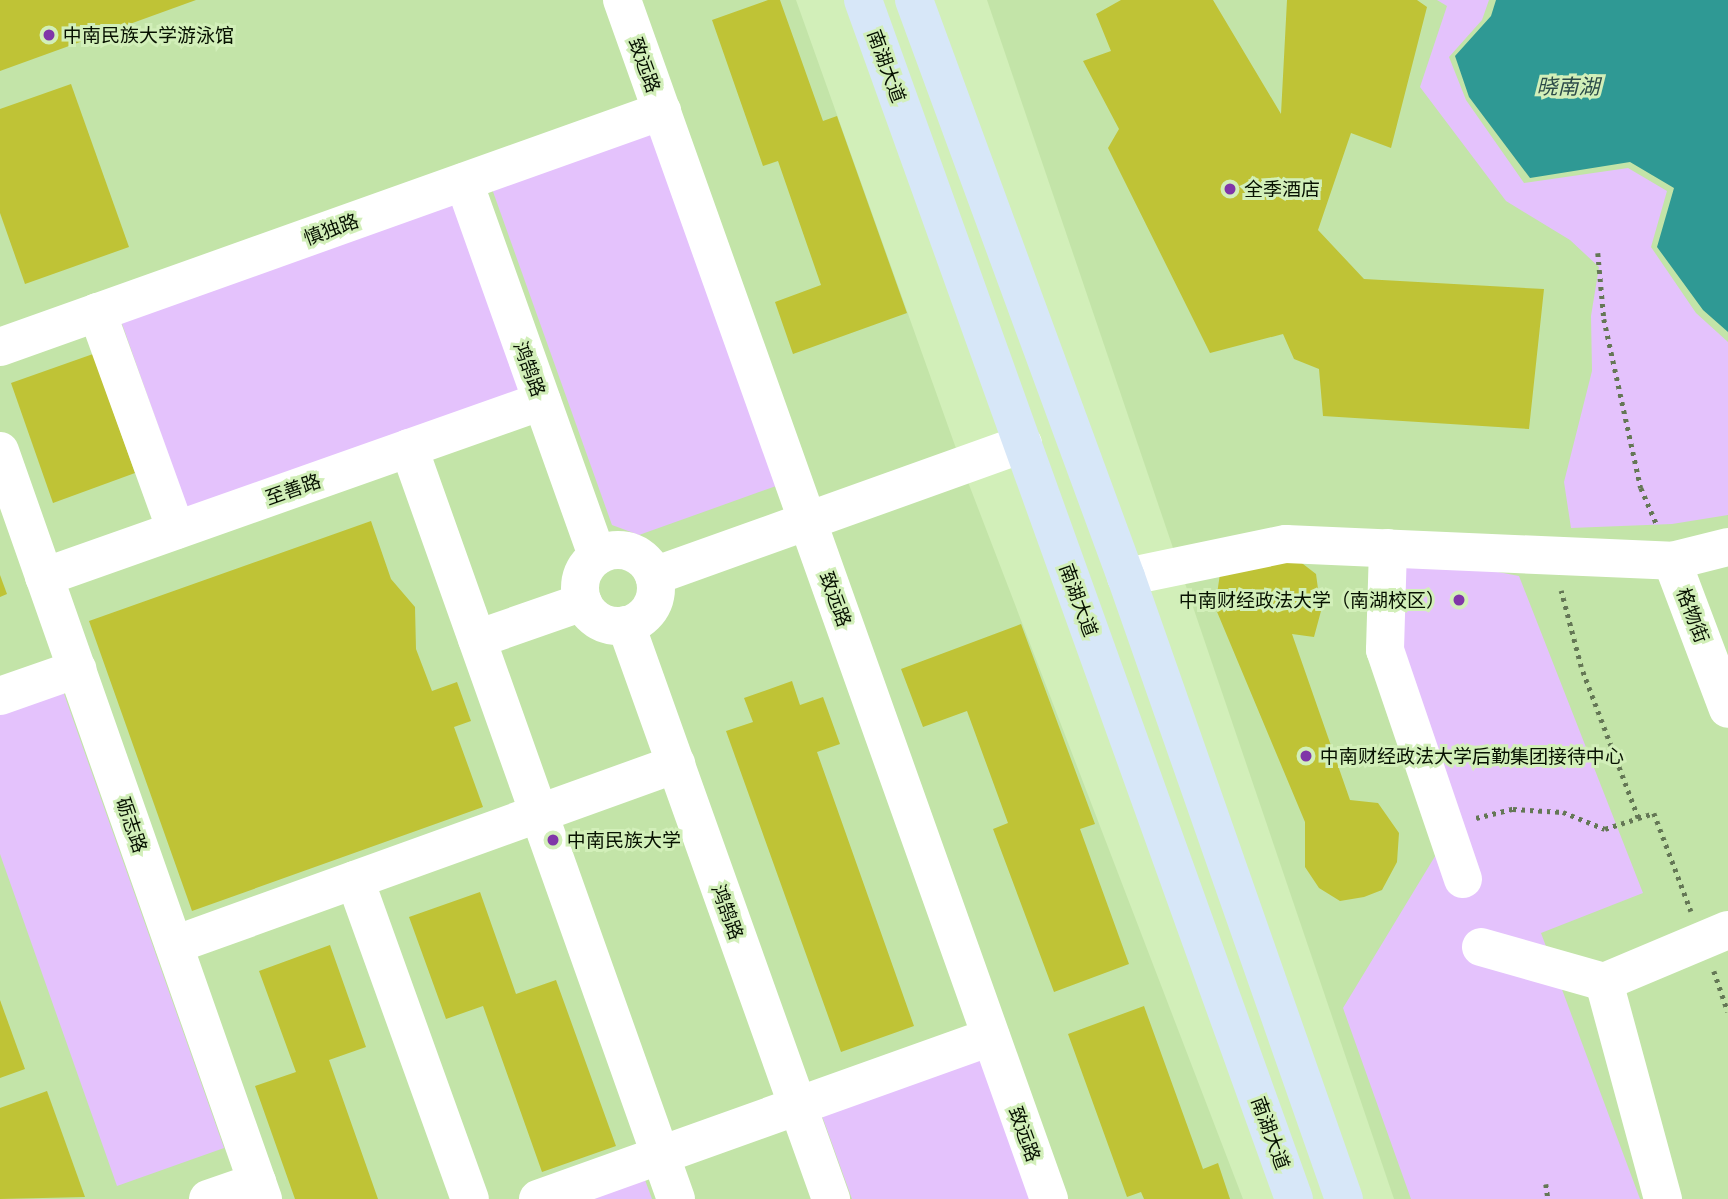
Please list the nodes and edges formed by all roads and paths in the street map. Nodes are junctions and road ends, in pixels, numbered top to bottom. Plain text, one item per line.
1 (622, 0) edge
2 (863, 0) edge
3 (914, 0) edge
4 (662, 111) junction
5 (464, 182) junction
6 (1598, 253) dead end
7 (97, 312) junction
8 (0, 347) edge
9 (542, 401) junction
10 (1023, 444) junction
11 (409, 448) junction
12 (0, 451) edge
13 (808, 521) junction
14 (176, 530) junction
15 (1728, 547) edge
16 (1388, 548) junction
17 (597, 556) junction
18 (1551, 556) junction
19 (1672, 561) junction
20 (654, 576) junction
21 (44, 577) junction
22 (1126, 577) junction
23 (583, 602) junction
24 (626, 625) junction
25 (477, 639) junction
26 (77, 669) junction
27 (0, 696) edge
28 (1728, 709) edge
29 (676, 764) junction
30 (539, 814) junction
31 (1638, 818) junction
32 (1445, 825) junction
33 (1463, 879) dead end
34 (355, 880) junction
35 (1715, 936) edge
36 (174, 945) junction
37 (1481, 947) dead end
38 (1604, 982) junction
39 (1728, 1012) edge
40 (991, 1037) junction
41 (797, 1106) junction
42 (661, 1155) junction
43 (1546, 1184) dead end
44 (260, 1191) edge
45 (208, 1199) edge
46 (470, 1199) edge
47 (538, 1199) edge
48 (676, 1199) edge
49 (831, 1199) edge
50 (1049, 1199) edge
51 (1294, 1199) edge
52 (1344, 1199) edge
53 (1548, 1199) edge
54 (1663, 1199) edge

1 - 4 street, 致远路
2 - 10 main road, 南湖大道
3 - 22 main road
4 - 5 street, 慎独路
4 - 13 street, 致远路
5 - 7 street, 慎独路
5 - 9 street, 鸿鹄路
6 - 19 path
7 - 8 street, 慎独路
7 - 14 street
9 - 11 street, 至善路
9 - 17 street, 鸿鹄路
10 - 13 street
10 - 51 main road, 南湖大道
11 - 14 street, 至善路
11 - 25 street
12 - 21 street, 砺志路
13 - 20 street
13 - 40 street, 致远路
14 - 21 street, 至善路
15 - 19 street
16 - 18 street
16 - 22 street
16 - 32 street
17 - 20 street
17 - 23 street
18 - 19 street
18 - 31 path
19 - 28 street, 格物街
20 - 24 street
21 - 26 street, 砺志路
22 - 52 main road
23 - 24 street
23 - 25 street
24 - 29 street, 鸿鹄路
25 - 30 street
26 - 27 street
26 - 36 street, 砺志路
29 - 30 street
29 - 41 street, 鸿鹄路
30 - 34 street
30 - 42 street
31 - 32 path
31 - 35 path
32 - 33 street
34 - 36 street
34 - 46 street
35 - 38 street
35 - 39 path
36 - 44 street, 砺志路
37 - 38 street
38 - 54 street
40 - 41 street
40 - 50 street, 致远路
41 - 42 street
41 - 49 street, 鸿鹄路
42 - 47 street
42 - 48 street
43 - 53 path
44 - 45 street

